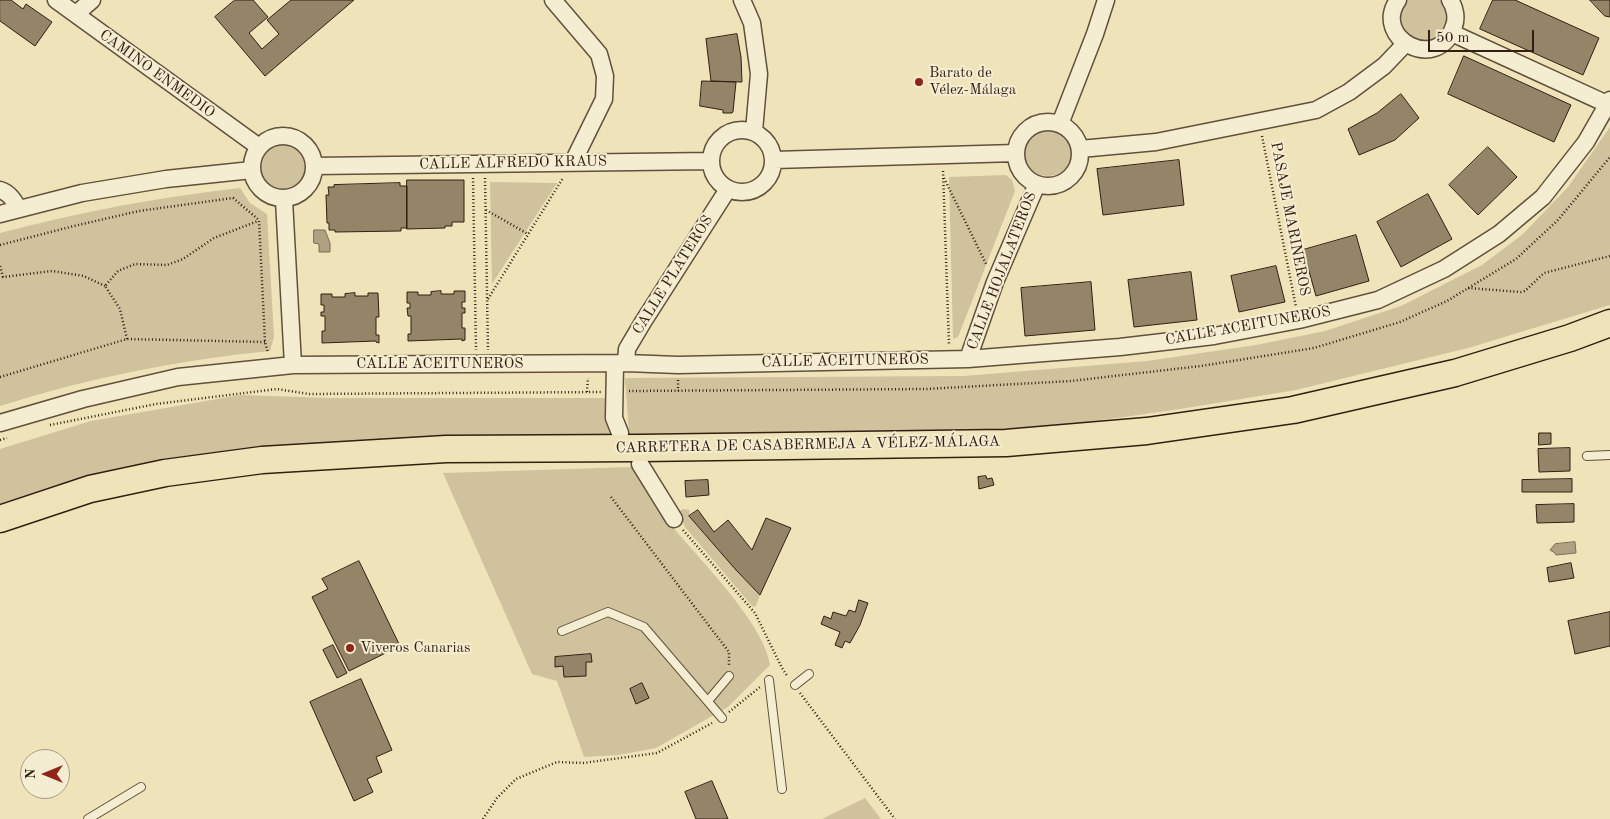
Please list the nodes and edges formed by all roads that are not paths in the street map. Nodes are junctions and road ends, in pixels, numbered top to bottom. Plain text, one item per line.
1 (56, 0) edge
2 (92, 0) edge
3 (553, 0) edge
4 (742, 0) edge
5 (1106, 0) edge
6 (1450, 0) edge
7 (1393, 2) edge
8 (76, 14) junction
9 (1452, 33) junction
10 (1405, 44) junction
11 (1609, 102) edge
12 (1060, 124) junction
13 (754, 131) junction
14 (259, 147) junction
15 (1080, 149) junction
16 (1016, 153) junction
17 (774, 160) junction
18 (711, 161) junction
19 (573, 162) junction
20 (314, 166) junction
21 (252, 170) junction
22 (1036, 184) junction
23 (728, 189) junction
24 (0, 190) edge
25 (284, 200) junction
26 (19, 209) junction
27 (0, 214) edge
28 (1610, 323) edge
29 (968, 359) junction
30 (621, 363) junction
31 (293, 365) junction
32 (0, 423) edge
33 (620, 433) dead end
34 (1610, 455) edge
35 (1588, 456) dead end
36 (640, 464) dead end
37 (0, 519) edge
38 (674, 519) road end
39 (562, 631) dead end
40 (809, 674) dead end
41 (730, 676) road end
42 (769, 680) road end
43 (794, 685) road end
44 (708, 701) junction
45 (722, 718) road end
46 (142, 787) dead end
47 (782, 790) dead end
48 (88, 819) edge

1 - 8 street, CAMINO ENMEDIO
2 - 8 street
3 - 19 street
4 - 13 street
5 - 12 street
6 - 9 street
7 - 10 street
8 - 14 street, CAMINO ENMEDIO
9 - 10 street
9 - 11 street
10 - 15 street
11 - 29 street, CALLE ACEITUNEROS
12 - 15 street
12 - 16 street
13 - 17 street
13 - 18 street
14 - 20 street
14 - 21 street
15 - 22 street
16 - 17 street
16 - 22 street
17 - 23 street
18 - 19 street, CALLE ALFREDO KRAUS
18 - 23 street
19 - 20 street, CALLE ALFREDO KRAUS
20 - 25 street
21 - 25 street
21 - 26 street
22 - 29 street, CALLE HOJALATEROS
23 - 30 street, CALLE PLATEROS
24 - 26 street
25 - 31 street
26 - 27 street
28 - 37 main road, CARRETERA DE CASABERMEJA A VÉLEZ-MÁLAGA
29 - 30 street, CALLE ACEITUNEROS
30 - 31 street, CALLE ACEITUNEROS
30 - 33 street, CALLE PLATEROS
31 - 32 street, CALLE ACEITUNEROS
34 - 35 lane
36 - 38 street
39 - 44 lane
40 - 43 lane
41 - 44 lane
42 - 47 lane
44 - 45 lane
46 - 48 lane

